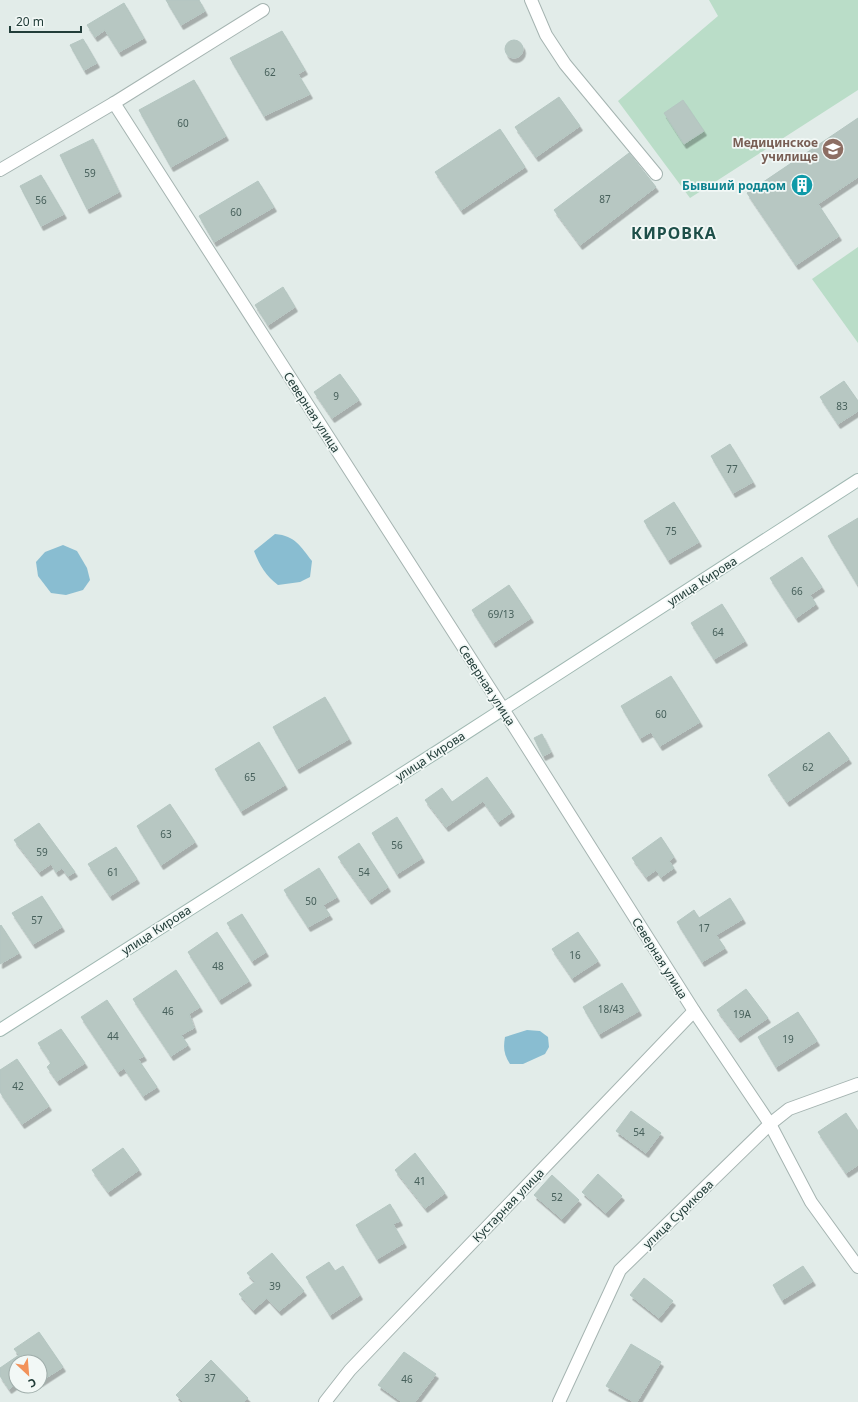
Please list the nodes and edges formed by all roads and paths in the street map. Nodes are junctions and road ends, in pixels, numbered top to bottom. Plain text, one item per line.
1 (531, 0) edge
2 (263, 10) dead end
3 (114, 103) junction
4 (0, 170) edge
5 (656, 174) dead end
6 (858, 480) edge
7 (503, 709) junction
8 (694, 1011) junction
9 (0, 1030) edge
10 (858, 1084) edge
11 (770, 1124) junction
12 (858, 1267) edge
13 (325, 1402) edge
14 (559, 1402) edge

1 - 5 street
2 - 3 street
3 - 4 street
3 - 7 street, Северная улица
6 - 7 street, улица Кирова
7 - 8 street, Северная улица
7 - 9 street, улица Кирова
8 - 11 street, Северная улица
8 - 13 street, Кустарная улица
10 - 11 street, улица Сурикова
11 - 12 street, Северная улица
11 - 14 street, улица Сурикова

